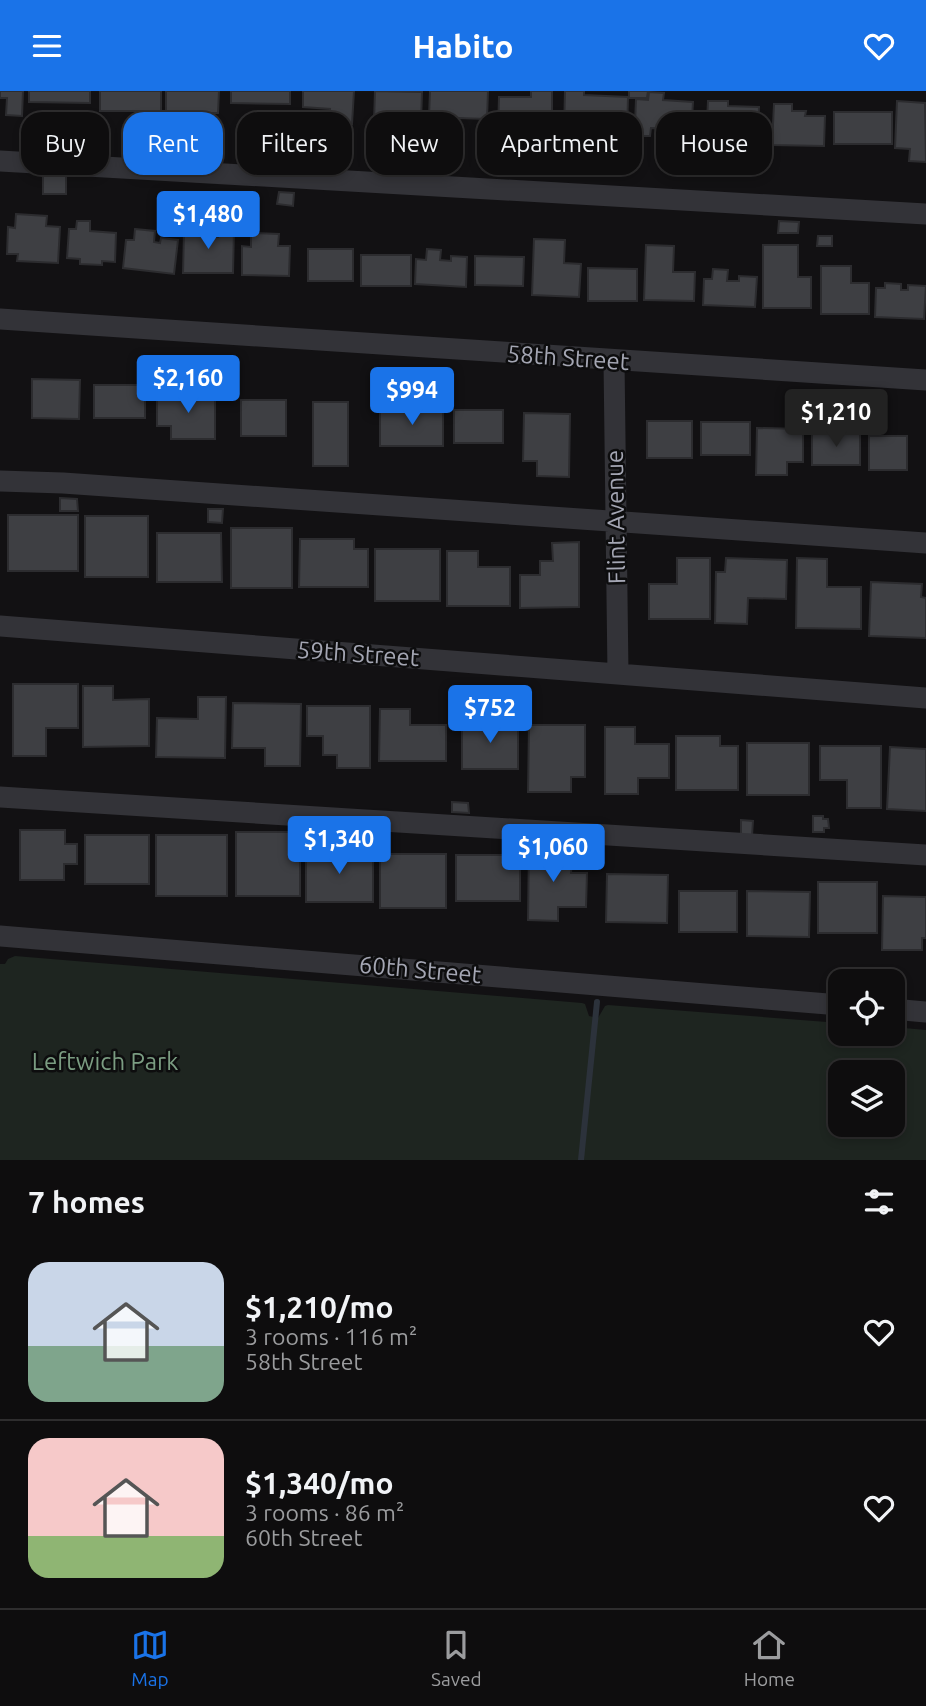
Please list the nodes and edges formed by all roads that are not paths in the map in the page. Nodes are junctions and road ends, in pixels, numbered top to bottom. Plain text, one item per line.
1 (0, 161) edge
2 (926, 214) edge
3 (0, 319) edge
4 (614, 361) junction
5 (926, 380) edge
6 (0, 481) edge
7 (616, 523) junction
8 (926, 543) edge
9 (0, 626) edge
10 (618, 674) junction
11 (926, 698) edge
12 (0, 797) edge
13 (926, 855) edge
14 (0, 936) edge
15 (828, 1004) edge
16 (905, 1010) edge
17 (926, 1012) edge

1 - 2 street
3 - 4 street, 58th Street
4 - 5 street, 58th Street
4 - 7 street, Flint Avenue
6 - 7 street
7 - 8 street
7 - 10 street, Flint Avenue
9 - 10 street, 59th Street
10 - 11 street, 59th Street
12 - 13 street
14 - 15 street, 60th Street
16 - 17 street

